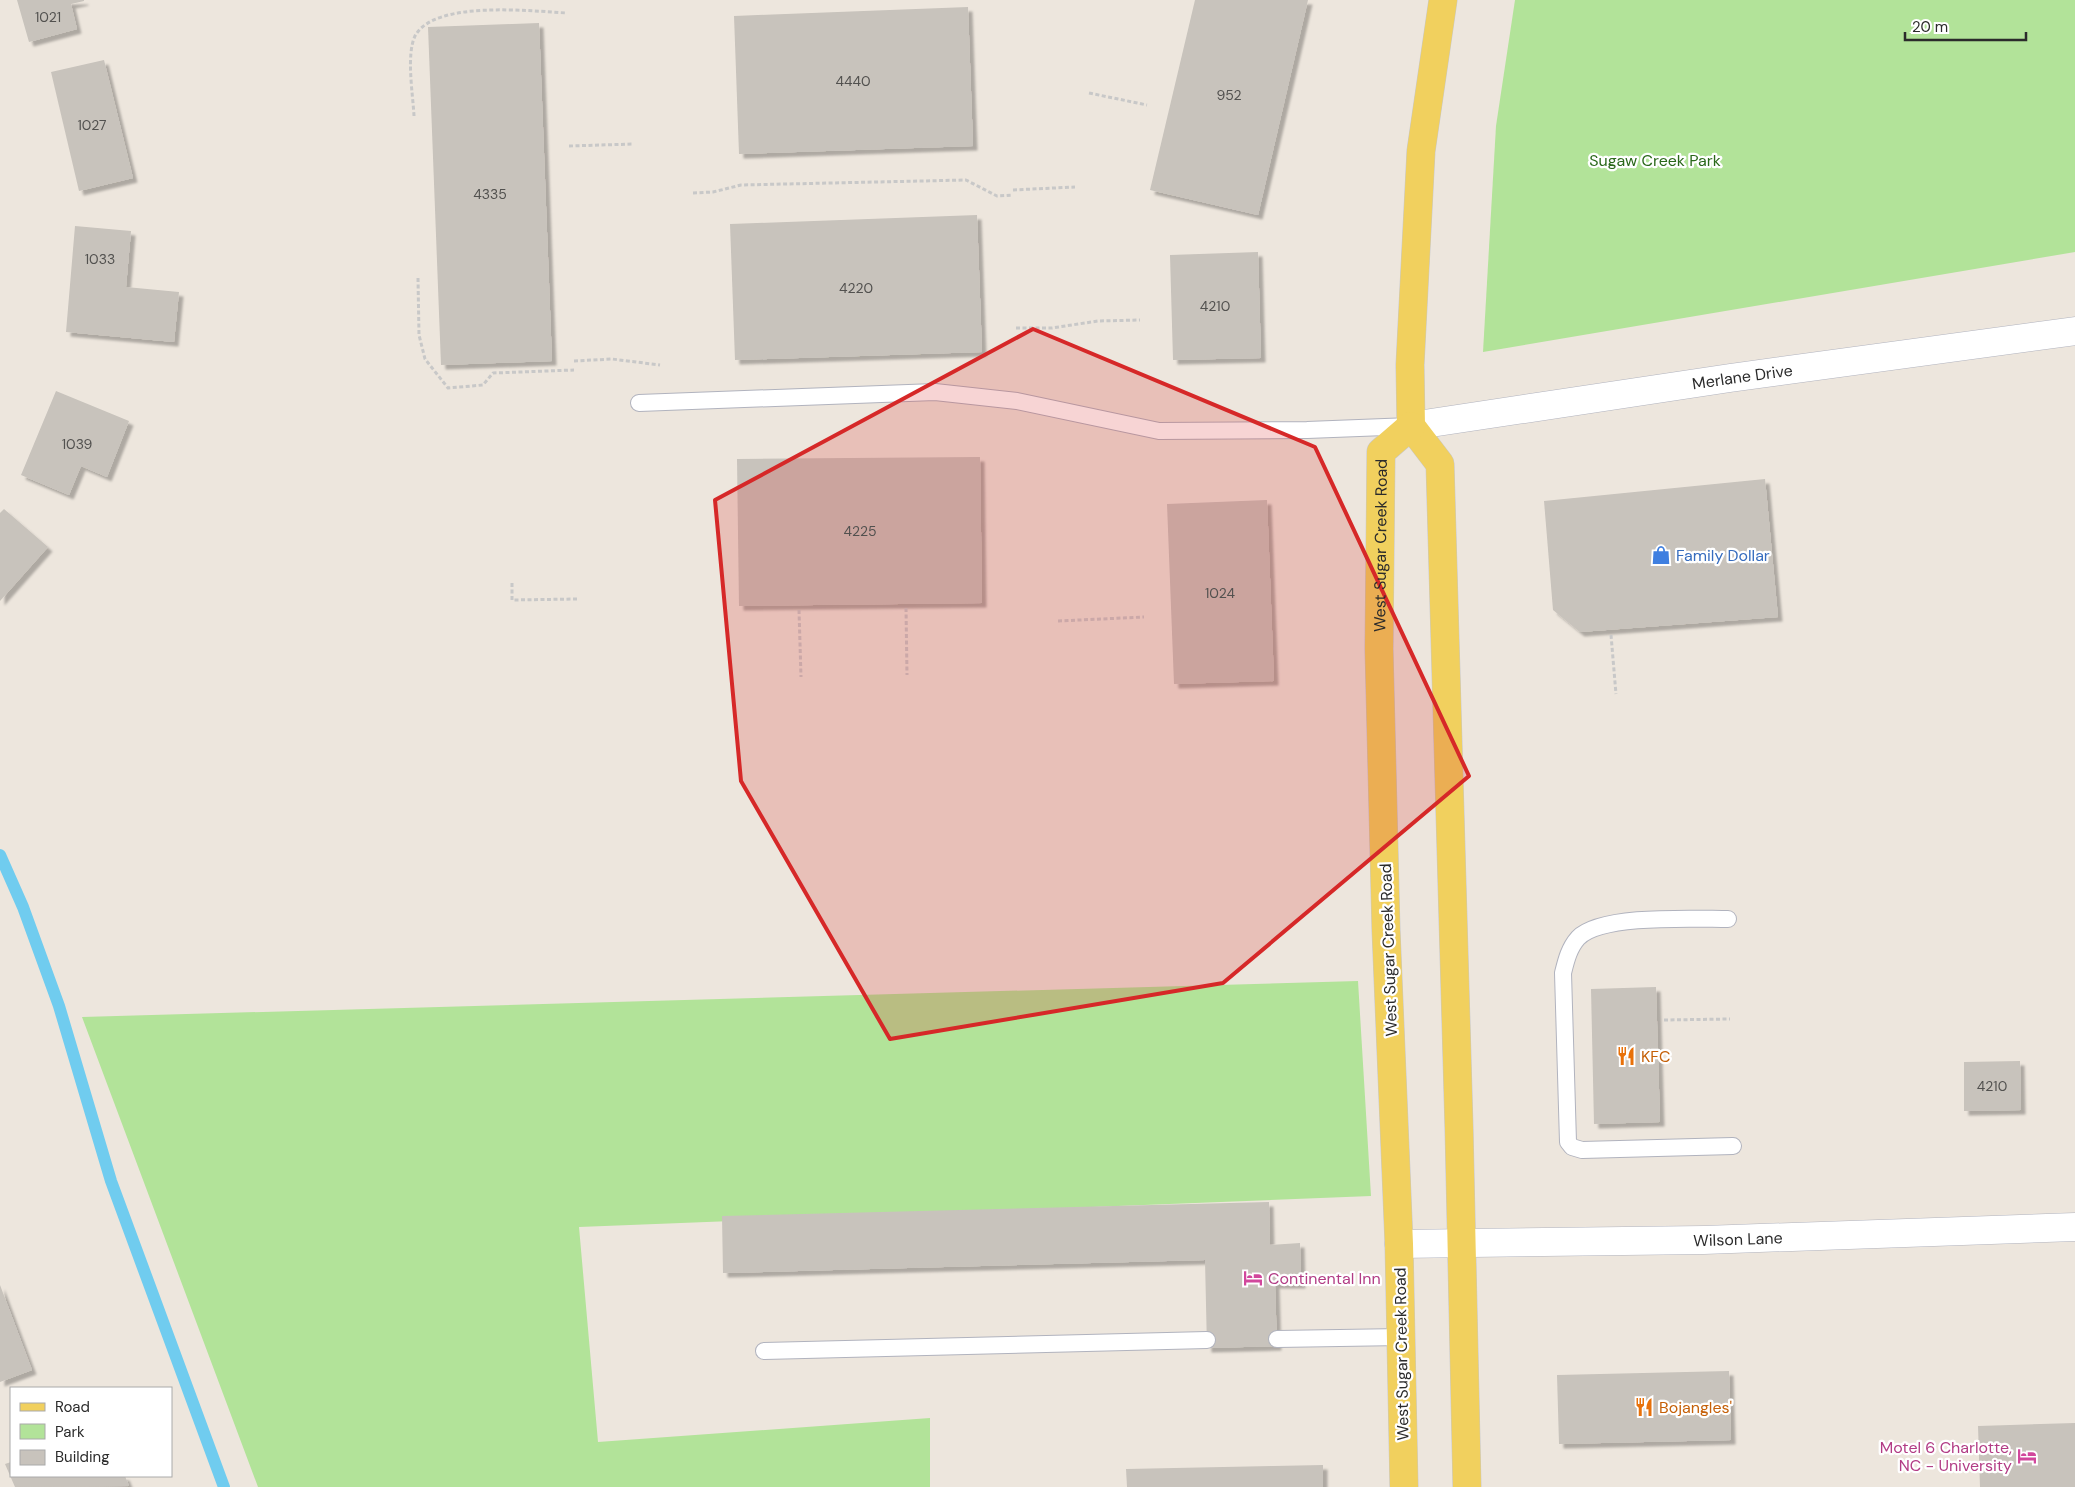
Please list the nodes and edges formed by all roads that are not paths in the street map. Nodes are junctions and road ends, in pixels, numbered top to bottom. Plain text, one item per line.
1 (1443, 0) edge
2 (2075, 331) edge
3 (639, 403) dead end
4 (1411, 426) junction
5 (1728, 919) dead end
6 (1733, 1146) dead end
7 (2075, 1227) edge
8 (1462, 1243) junction
9 (1399, 1244) junction
10 (1402, 1337) junction
11 (1277, 1339) dead end
12 (1207, 1340) dead end
13 (764, 1351) dead end
14 (1404, 1487) edge
15 (1467, 1487) edge

1 - 4 main road
2 - 4 street, Merlane Drive
3 - 4 lane
4 - 8 main road
4 - 9 main road, West Sugar Creek Road
5 - 6 lane
7 - 8 street, Wilson Lane
8 - 9 street, Wilson Lane
8 - 15 main road
9 - 10 main road, West Sugar Creek Road
10 - 11 lane
10 - 14 main road, West Sugar Creek Road
12 - 13 lane

